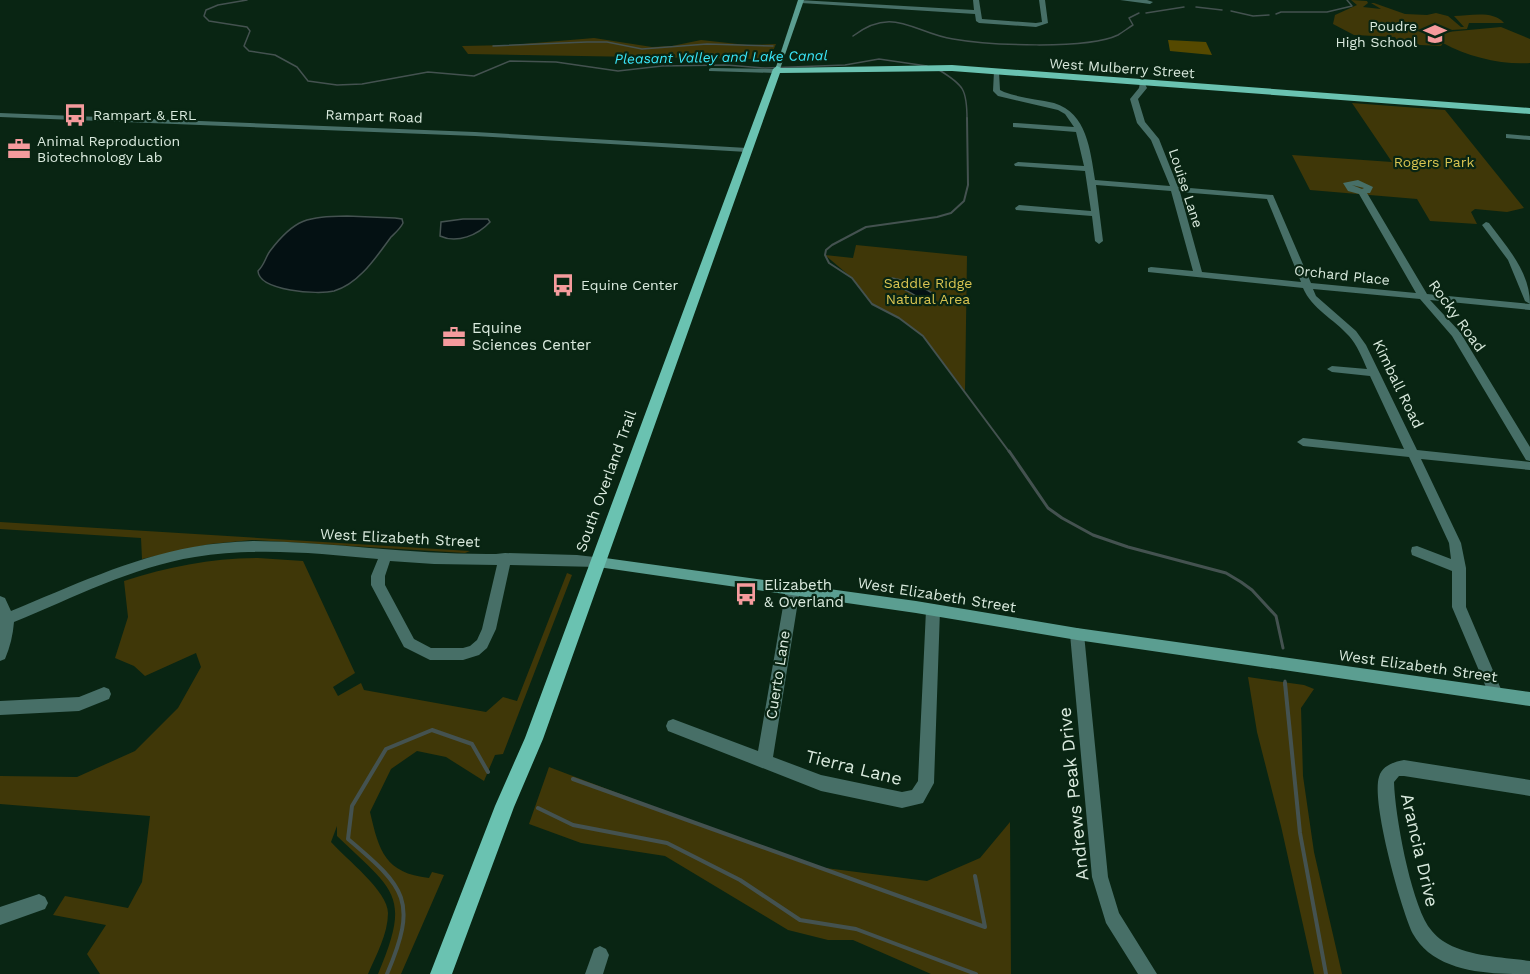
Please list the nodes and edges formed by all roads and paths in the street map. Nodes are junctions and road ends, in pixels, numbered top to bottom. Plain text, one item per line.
1 (976, 0) edge
2 (1042, 0) edge
3 (1124, 0) edge
4 (801, 1) edge
5 (1150, 2) dead end
6 (976, 12) junction
7 (777, 69) junction
8 (711, 70) dead end
9 (996, 72) junction
10 (1142, 82) junction
11 (1530, 111) edge
12 (0, 115) edge
13 (1016, 125) dead end
14 (1080, 130) junction
15 (1509, 136) dead end
16 (1530, 138) edge
17 (747, 150) junction
18 (1018, 164) dead end
19 (1088, 169) junction
20 (1090, 182) junction
21 (1175, 189) junction
22 (1362, 192) dead end
23 (1019, 207) dead end
24 (1095, 214) junction
25 (1486, 225) dead end
26 (1099, 241) dead end
27 (1150, 270) dead end
28 (1198, 274) junction
29 (1306, 285) junction
30 (1423, 297) junction
31 (1530, 301) edge
32 (1530, 307) edge
33 (1332, 369) dead end
34 (1375, 374) junction
35 (1303, 442) dead end
36 (1413, 455) junction
37 (1530, 457) edge
38 (1530, 466) edge
39 (1417, 551) dead end
40 (386, 555) junction
41 (505, 558) junction
42 (598, 562) junction
43 (1459, 567) junction
44 (793, 589) junction
45 (0, 602) edge
46 (933, 610) junction
47 (8, 619) junction
48 (1077, 634) junction
49 (0, 655) edge
50 (104, 694) dead end
51 (1496, 694) junction
52 (1530, 699) edge
53 (0, 708) edge
54 (673, 726) dead end
55 (764, 762) junction
56 (1530, 788) edge
57 (39, 903) dead end
58 (0, 916) edge
59 (600, 955) dead end
60 (1530, 969) edge
61 (441, 974) edge
62 (594, 974) edge
63 (1148, 974) edge

1 - 6 street
2 - 6 street
3 - 5 street
4 - 6 street
4 - 7 main road, South Overland Trail
7 - 8 street, West Mulberry Street
7 - 9 main road, West Mulberry Street
7 - 17 main road, South Overland Trail
9 - 10 main road, West Mulberry Street
9 - 14 street
10 - 11 main road, West Mulberry Street
10 - 21 street, Louise Lane
12 - 17 street, Rampart Road
13 - 14 street
14 - 19 street
15 - 16 street
17 - 42 main road, South Overland Trail
18 - 19 street
19 - 20 street
20 - 21 street, Kimball Road
20 - 24 street
21 - 28 street, Louise Lane
21 - 29 street, Kimball Road
22 - 30 street, Rocky Road
23 - 24 street
24 - 26 street
25 - 31 street
27 - 28 street, Orchard Place
28 - 29 street, Orchard Place
29 - 30 street, Orchard Place
29 - 34 street, Kimball Road
30 - 32 street, Orchard Place
30 - 37 street, Rocky Road
33 - 34 street
34 - 36 street, Kimball Road
35 - 36 street
36 - 38 street
36 - 43 street, Kimball Road
39 - 43 street
40 - 41 street, West Elizabeth Street
40 - 41 street
40 - 47 street, West Elizabeth Street
41 - 42 street, West Elizabeth Street
42 - 44 main road, West Elizabeth Street
42 - 61 main road, South Overland Trail
43 - 51 street, Kimball Road
44 - 46 main road, West Elizabeth Street
44 - 55 street, Cuerto Lane
45 - 47 street
46 - 48 main road, West Elizabeth Street
46 - 55 street, Tierra Lane
47 - 49 street
48 - 51 main road, West Elizabeth Street
48 - 63 street, Andrews Peak Drive
50 - 53 street
51 - 52 main road, West Elizabeth Street
54 - 55 street, Tierra Lane
56 - 60 street, Arancia Drive
57 - 58 street
59 - 62 street

